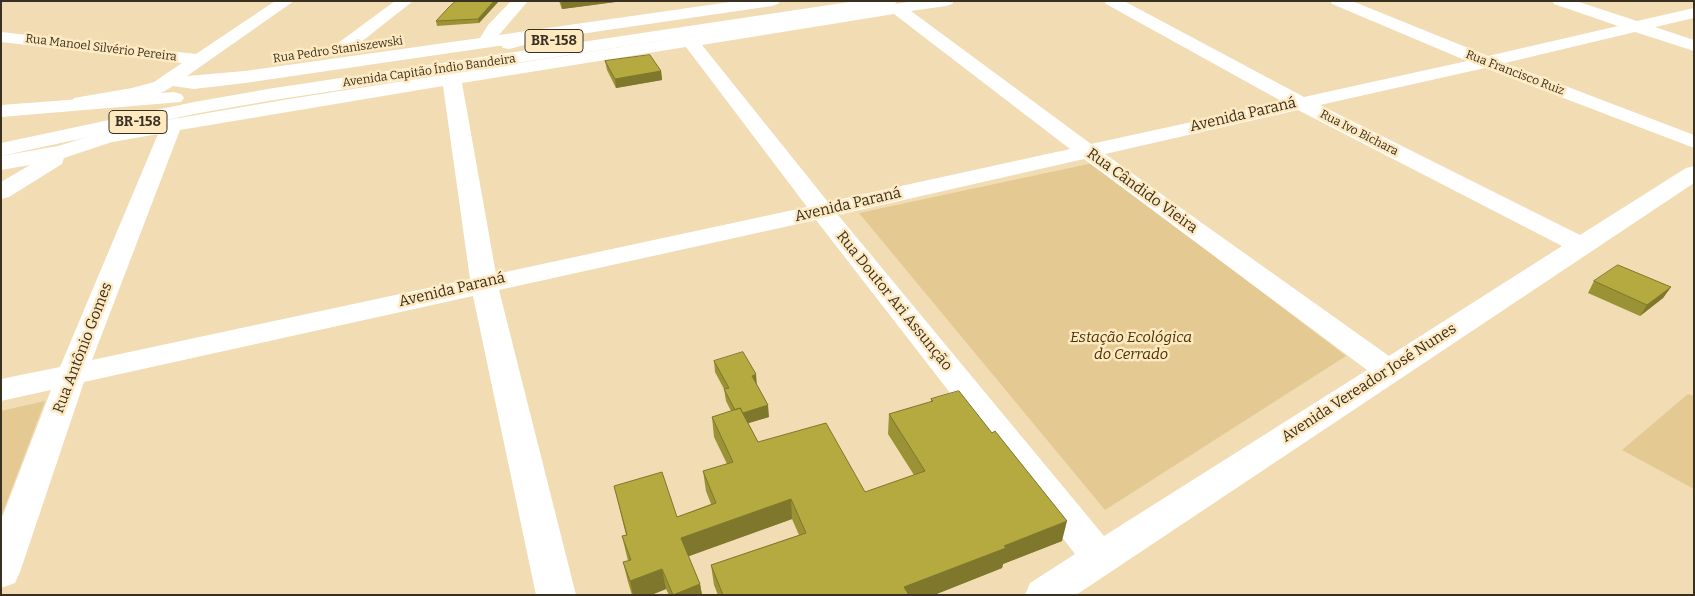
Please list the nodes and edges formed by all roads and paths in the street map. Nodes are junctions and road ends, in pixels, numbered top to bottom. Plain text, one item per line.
1 (286, 1) edge
2 (405, 1) edge
3 (520, 1) edge
4 (772, 1) edge
5 (831, 1) edge
6 (946, 1) edge
7 (1112, 1) edge
8 (1338, 1) edge
9 (1560, 1) edge
10 (893, 5) edge
11 (1694, 13) edge
12 (1637, 26) junction
13 (550, 33) junction
14 (490, 35) junction
15 (1, 36) edge
16 (691, 42) junction
17 (1694, 46) edge
18 (340, 50) junction
19 (200, 60) junction
20 (1486, 62) junction
21 (417, 63) junction
22 (177, 76) junction
23 (452, 80) junction
24 (280, 95) junction
25 (124, 103) junction
26 (1300, 103) junction
27 (42, 108) junction
28 (1, 110) edge
29 (1, 120) edge
30 (171, 126) junction
31 (1694, 142) edge
32 (1, 150) edge
33 (1088, 151) junction
34 (63, 152) junction
35 (1, 163) edge
36 (1694, 173) edge
37 (1, 192) edge
38 (822, 211) junction
39 (1581, 246) junction
40 (484, 283) junction
41 (1388, 370) junction
42 (71, 376) junction
43 (1, 390) edge
44 (1100, 558) junction
45 (1, 572) edge
46 (556, 595) edge
47 (1044, 595) edge

1 - 19 street
2 - 18 street
3 - 14 street
4 - 13 street
5 - 21 street, Avenida Capitão Índio Bandeira / BR-158
6 - 10 street
7 - 26 street, Rua Ivo Bichara
8 - 20 street, Rua Francisco Ruiz
9 - 12 street
10 - 16 street
10 - 24 street, Avenida Capitão Índio Bandeira
10 - 33 street, Rua Cândido Vieira
11 - 12 street, Avenida Paraná
12 - 17 street
12 - 20 street, Avenida Paraná
13 - 14 street
13 - 21 street
14 - 18 street, Rua Pedro Staniszewski
14 - 22 street
15 - 19 street, Rua Manoel Silvério Pereira
16 - 23 street
16 - 38 street, Rua Doutor Ari Assunção
18 - 22 street, Rua Pedro Staniszewski
19 - 22 street
20 - 26 street, Avenida Paraná
20 - 31 street, Rua Francisco Ruiz
21 - 24 street, Avenida Capitão Índio Bandeira / BR-158
22 - 27 street
23 - 24 street
23 - 40 street
24 - 25 street, BR-158
24 - 30 street
24 - 32 street, Avenida Capitão Índio Bandeira / BR-158
25 - 27 street
25 - 29 street
26 - 33 street, Avenida Paraná
26 - 39 street, Rua Ivo Bichara
27 - 28 street
30 - 34 street
30 - 42 street, Rua Antônio Gomes
33 - 38 street, Avenida Paraná
33 - 41 street, Rua Cândido Vieira
34 - 35 street
34 - 37 street
36 - 39 street, Avenida Vereador José Nunes
38 - 40 street, Avenida Paraná
38 - 44 street, Rua Doutor Ari Assunção
39 - 41 street, Avenida Vereador José Nunes
40 - 42 street, Avenida Paraná
40 - 46 street
41 - 44 street, Avenida Vereador José Nunes
42 - 43 street, Avenida Paraná
42 - 45 street, Rua Antônio Gomes
44 - 47 street, Avenida Vereador José Nunes

